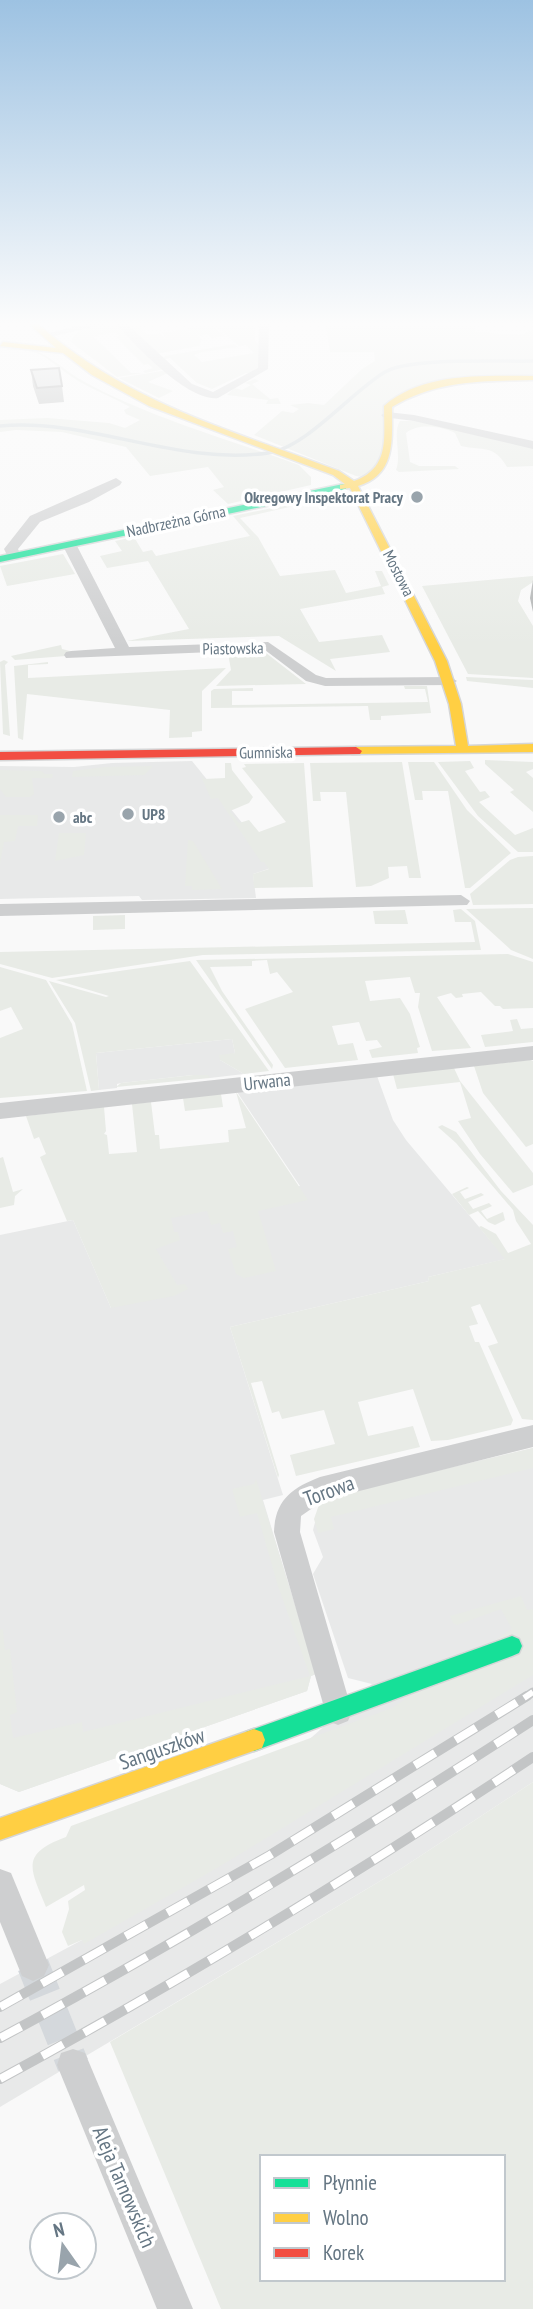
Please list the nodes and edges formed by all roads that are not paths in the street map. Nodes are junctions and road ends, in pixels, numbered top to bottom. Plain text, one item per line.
1 (223, 431) edge
2 (388, 431) edge
3 (472, 431) edge
4 (533, 444) edge
5 (116, 482) dead end
6 (353, 485) junction
7 (70, 545) junction
8 (7, 558) edge
9 (124, 652) junction
10 (71, 655) dead end
11 (450, 681) junction
12 (533, 748) edge
13 (463, 749) junction
14 (0, 756) edge
15 (461, 901) dead end
16 (0, 910) edge
17 (533, 1053) edge
18 (0, 1111) edge
19 (533, 1436) edge
20 (512, 1646) dead end
21 (338, 1710) junction
22 (0, 1829) edge
23 (0, 1884) edge
24 (33, 1965) tunnel mouth
25 (73, 2065) tunnel mouth
26 (175, 2309) edge

1 - 6 street
2 - 6 street
3 - 4 street
5 - 8 street
6 - 7 street, Nadbrzeżna Górna
6 - 11 street, Mostowa
7 - 8 street, Nadbrzeżna Górna
7 - 9 street
9 - 10 street, Piastowska
9 - 11 street, Piastowska
11 - 13 street, Mostowa
12 - 13 street, Gumniska
13 - 14 street, Gumniska
15 - 16 street
17 - 18 street, Urwana
19 - 21 street, Torowa
20 - 21 street, Sanguszków
21 - 22 street, Sanguszków
23 - 24 street
25 - 26 street, Aleja Tarnowskich

